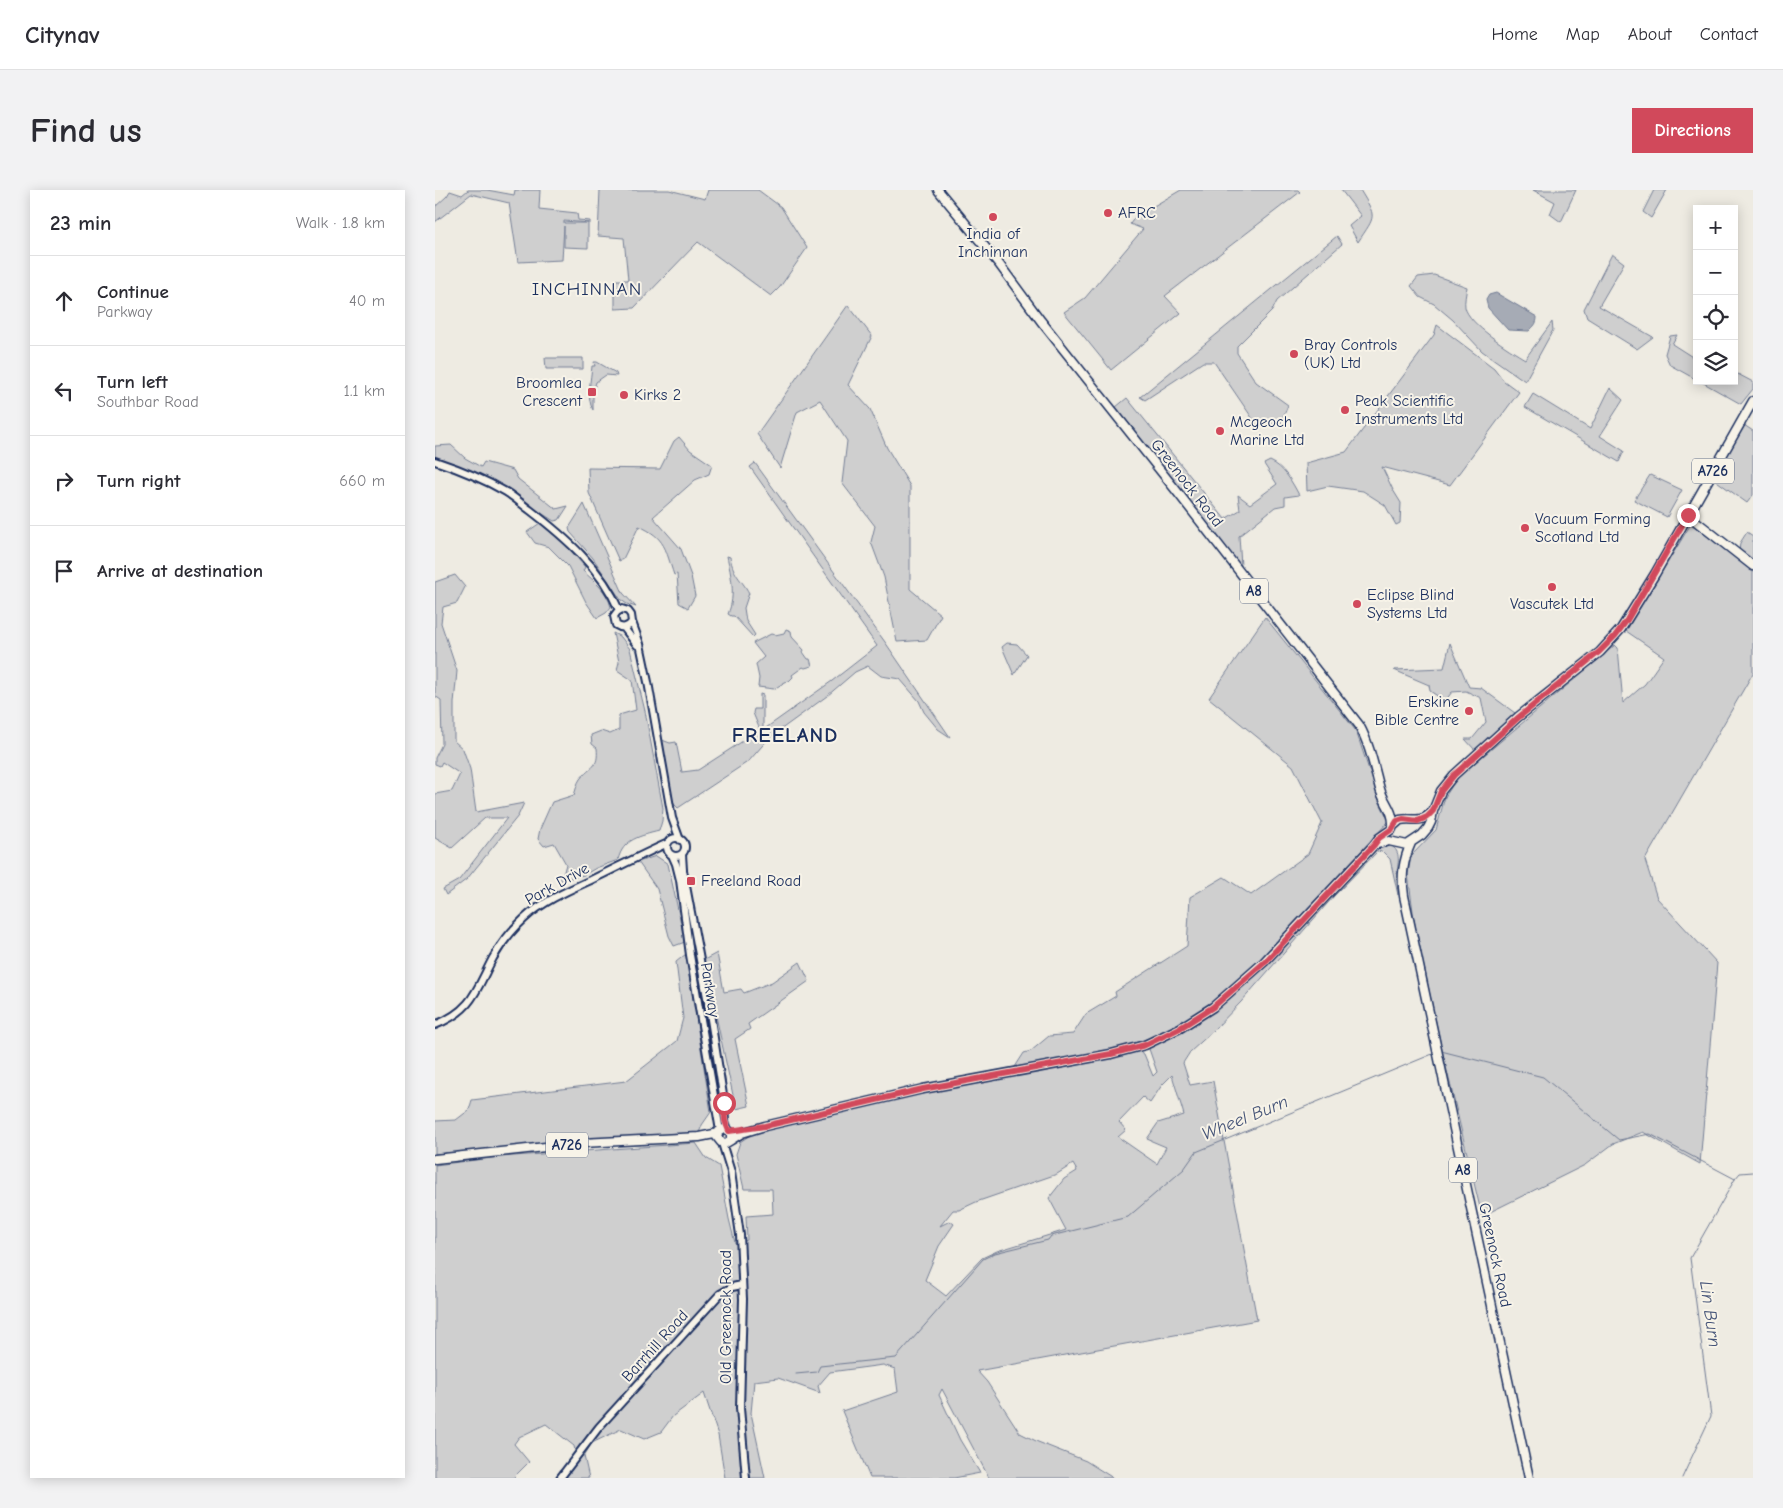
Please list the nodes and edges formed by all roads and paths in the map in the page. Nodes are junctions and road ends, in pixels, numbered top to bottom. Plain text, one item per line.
1 (939, 190) edge
2 (1753, 401) edge
3 (435, 461) edge
4 (1688, 515) junction
5 (1753, 566) edge
6 (619, 610) junction
7 (632, 622) junction
8 (625, 628) junction
9 (642, 655) junction
10 (1389, 806) junction
11 (1433, 811) junction
12 (672, 818) junction
13 (1408, 820) junction
14 (1392, 827) junction
15 (680, 840) junction
16 (1413, 841) junction
17 (669, 842) junction
18 (1398, 843) junction
19 (1374, 845) junction
20 (651, 851) junction
21 (682, 854) junction
22 (671, 855) junction
23 (1403, 862) junction
24 (435, 1025) edge
25 (765, 1126) junction
26 (724, 1131) junction
27 (699, 1137) junction
28 (726, 1142) junction
29 (435, 1159) edge
30 (742, 1285) junction
31 (560, 1478) edge
32 (746, 1478) edge
33 (1529, 1478) edge

1 - 10 main road, Greenock Road / A8
2 - 4 main road, A726
3 - 6 street
4 - 5 main road
4 - 11 main road, A726
6 - 7 street
6 - 8 street
7 - 8 street
7 - 9 street
8 - 9 street
9 - 12 street
10 - 13 main road
10 - 14 main road, Greenock Road / A8
11 - 13 main road
11 - 16 main road, A726
12 - 15 street
12 - 17 street
13 - 14 main road
13 - 16 main road
14 - 18 main road
14 - 19 main road, A726
15 - 17 street
15 - 21 street
16 - 18 main road
16 - 23 main road, Greenock Road / A8
17 - 20 street, Park Drive
17 - 22 street
18 - 19 main road
18 - 23 main road, Greenock Road / A8
19 - 25 main road, A726
20 - 22 street
20 - 24 street, Park Drive
21 - 22 street
21 - 26 street, Parkway
22 - 26 street, Parkway
23 - 33 main road, Greenock Road / A8
25 - 26 main road, A726
25 - 28 main road, A726
26 - 27 main road, A726
26 - 28 main road
26 - 28 main road
27 - 28 main road, A726
27 - 29 main road, A726
28 - 30 street, Old Greenock Road
30 - 31 street, Barrhill Road
30 - 32 street, Old Greenock Road

